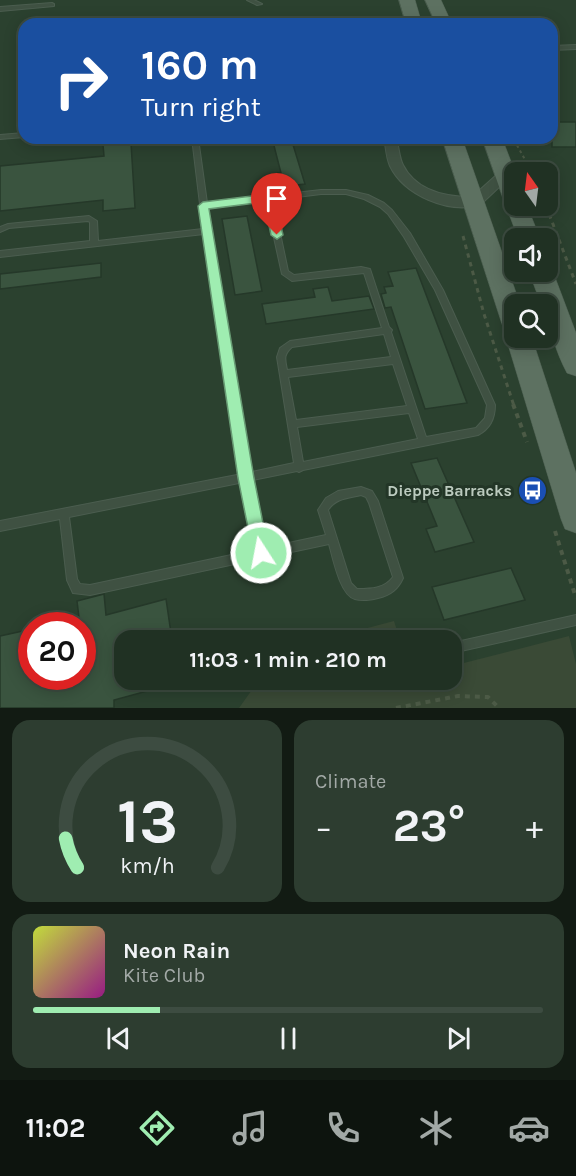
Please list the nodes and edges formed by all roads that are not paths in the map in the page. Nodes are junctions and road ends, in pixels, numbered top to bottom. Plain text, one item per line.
1 (250, 0) edge
2 (407, 0) edge
3 (433, 0) edge
4 (259, 4) dead end
5 (52, 5) dead end
6 (0, 9) edge
7 (412, 18) edge
8 (441, 18) edge
9 (576, 47) edge
10 (558, 48) edge
11 (18, 136) edge
12 (0, 137) edge
13 (196, 144) edge
14 (392, 144) edge
15 (453, 144) edge
16 (494, 144) edge
17 (504, 169) edge
18 (504, 175) edge
19 (269, 198) junction
20 (464, 202) junction
21 (203, 206) junction
22 (0, 230) edge
23 (207, 231) junction
24 (94, 243) junction
25 (0, 254) edge
26 (545, 282) edge
27 (504, 300) edge
28 (388, 330) junction
29 (522, 348) edge
30 (397, 360) junction
31 (576, 366) edge
32 (284, 374) junction
33 (412, 409) junction
34 (292, 424) junction
35 (423, 442) junction
36 (299, 468) junction
37 (246, 478) junction
38 (64, 513) junction
39 (565, 521) edge
40 (0, 526) edge
41 (332, 539) junction
42 (261, 553) junction
43 (576, 620) edge
44 (462, 646) edge

1 - 4 lane
2 - 7 main road
3 - 8 main road
5 - 6 lane
9 - 10 lane
11 - 12 lane
13 - 21 lane
14 - 20 street
15 - 20 main road
16 - 17 main road
18 - 20 street
19 - 21 lane
19 - 28 lane
19 - 35 lane
20 - 27 main road
21 - 23 lane
22 - 24 lane
23 - 24 lane
23 - 37 lane
24 - 25 lane
26 - 31 main road
28 - 30 lane
28 - 32 lane
29 - 39 main road
30 - 32 lane
30 - 33 lane
32 - 34 lane
33 - 34 lane
33 - 35 lane
34 - 36 lane
35 - 36 lane
36 - 37 lane
37 - 38 lane
37 - 42 lane
38 - 40 lane
38 - 42 lane
41 - 41 lane
41 - 42 lane
43 - 44 lane

